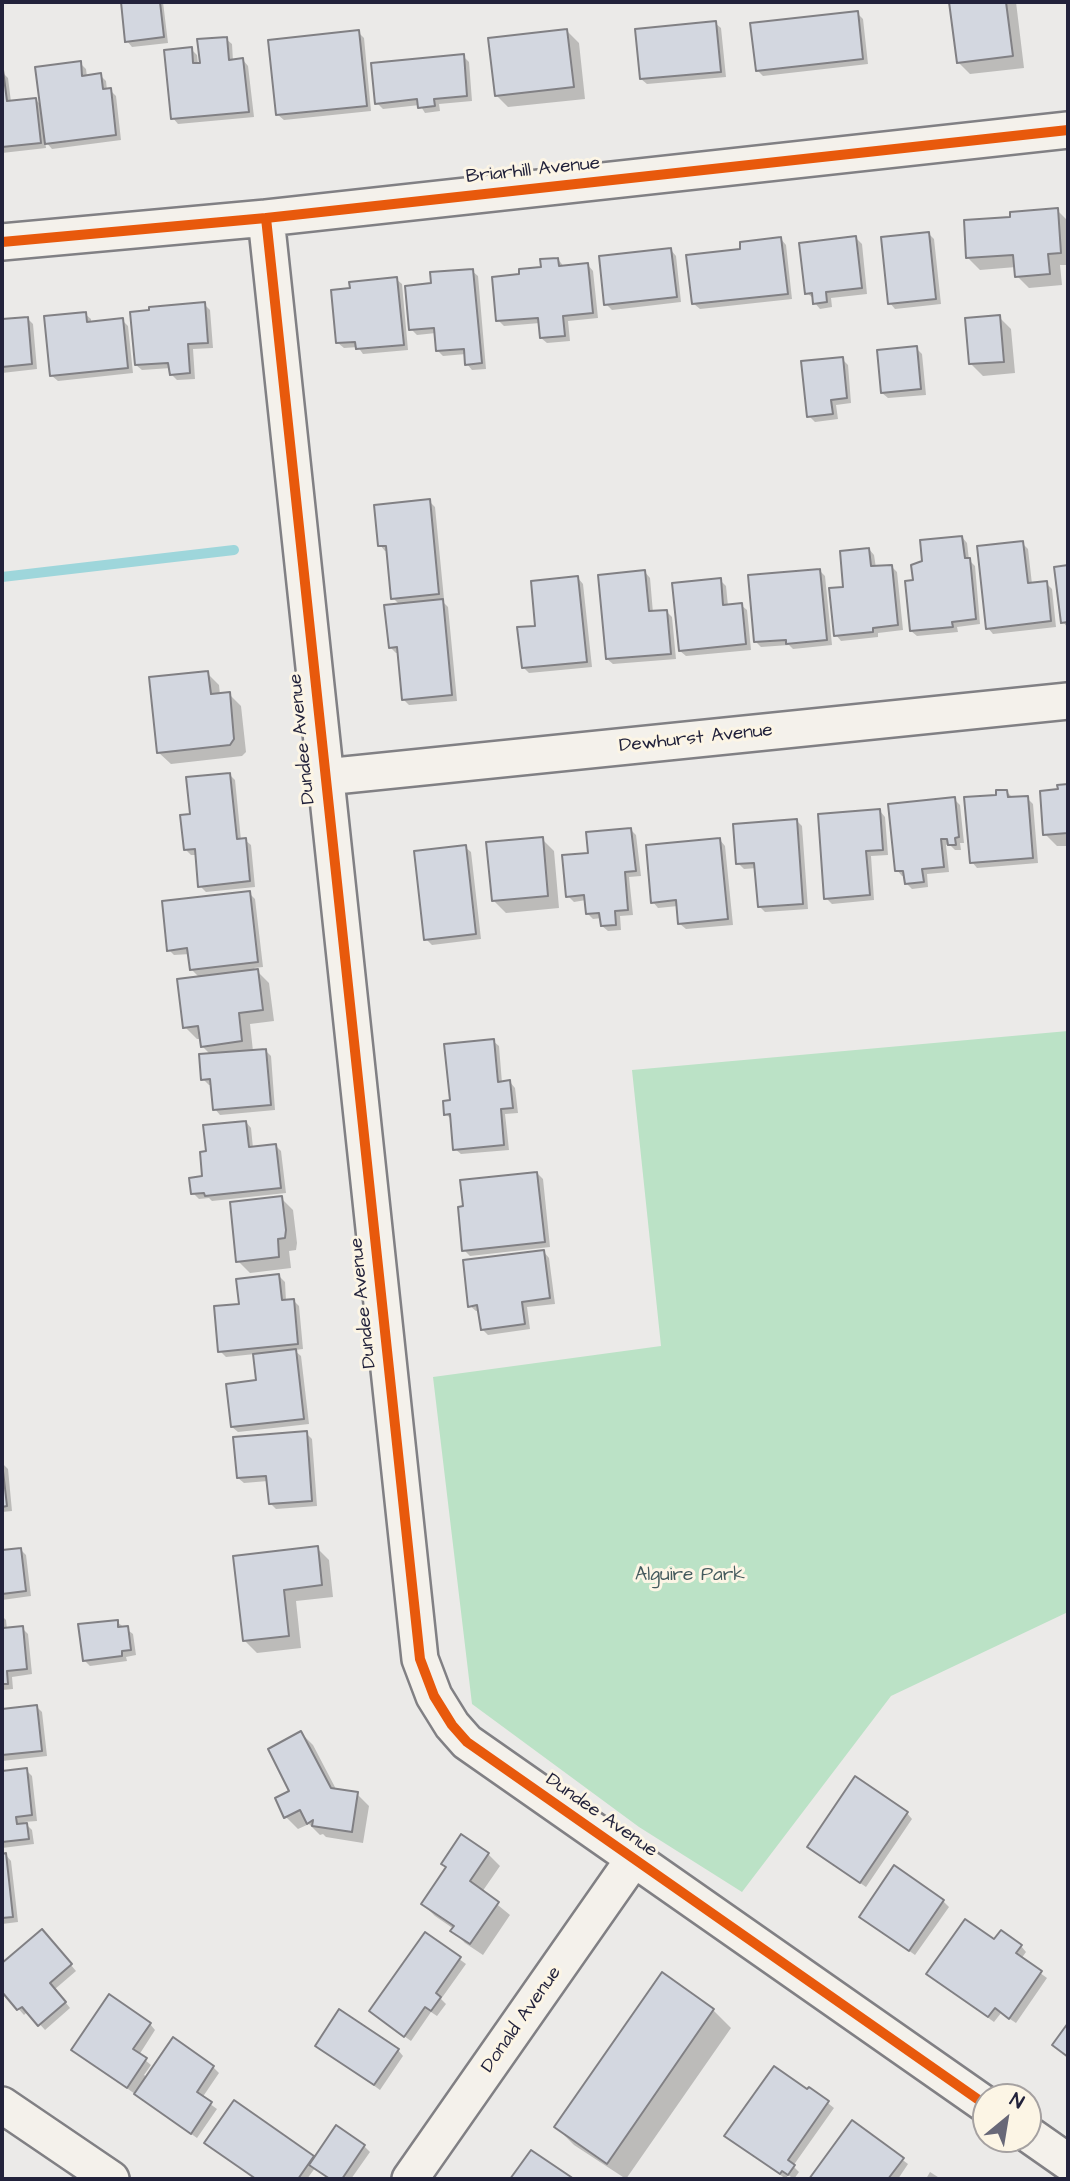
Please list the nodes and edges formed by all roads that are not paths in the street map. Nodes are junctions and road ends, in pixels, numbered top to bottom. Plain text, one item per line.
1 (1068, 130) edge
2 (267, 218) junction
3 (2, 242) edge
4 (1068, 701) edge
5 (325, 778) junction
6 (633, 1860) junction
7 (972, 2095) edge
8 (2, 2105) edge
9 (1042, 2144) edge
10 (1068, 2162) edge
11 (111, 2179) edge
12 (411, 2179) edge

1 - 2 street, Briarhill Avenue
2 - 3 street, Briarhill Avenue
2 - 5 street, Dundee Avenue
4 - 5 street, Dewhurst Avenue
5 - 6 street, Dundee Avenue
6 - 7 street, Dundee Avenue
6 - 12 street, Donald Avenue
8 - 11 street
9 - 10 street

